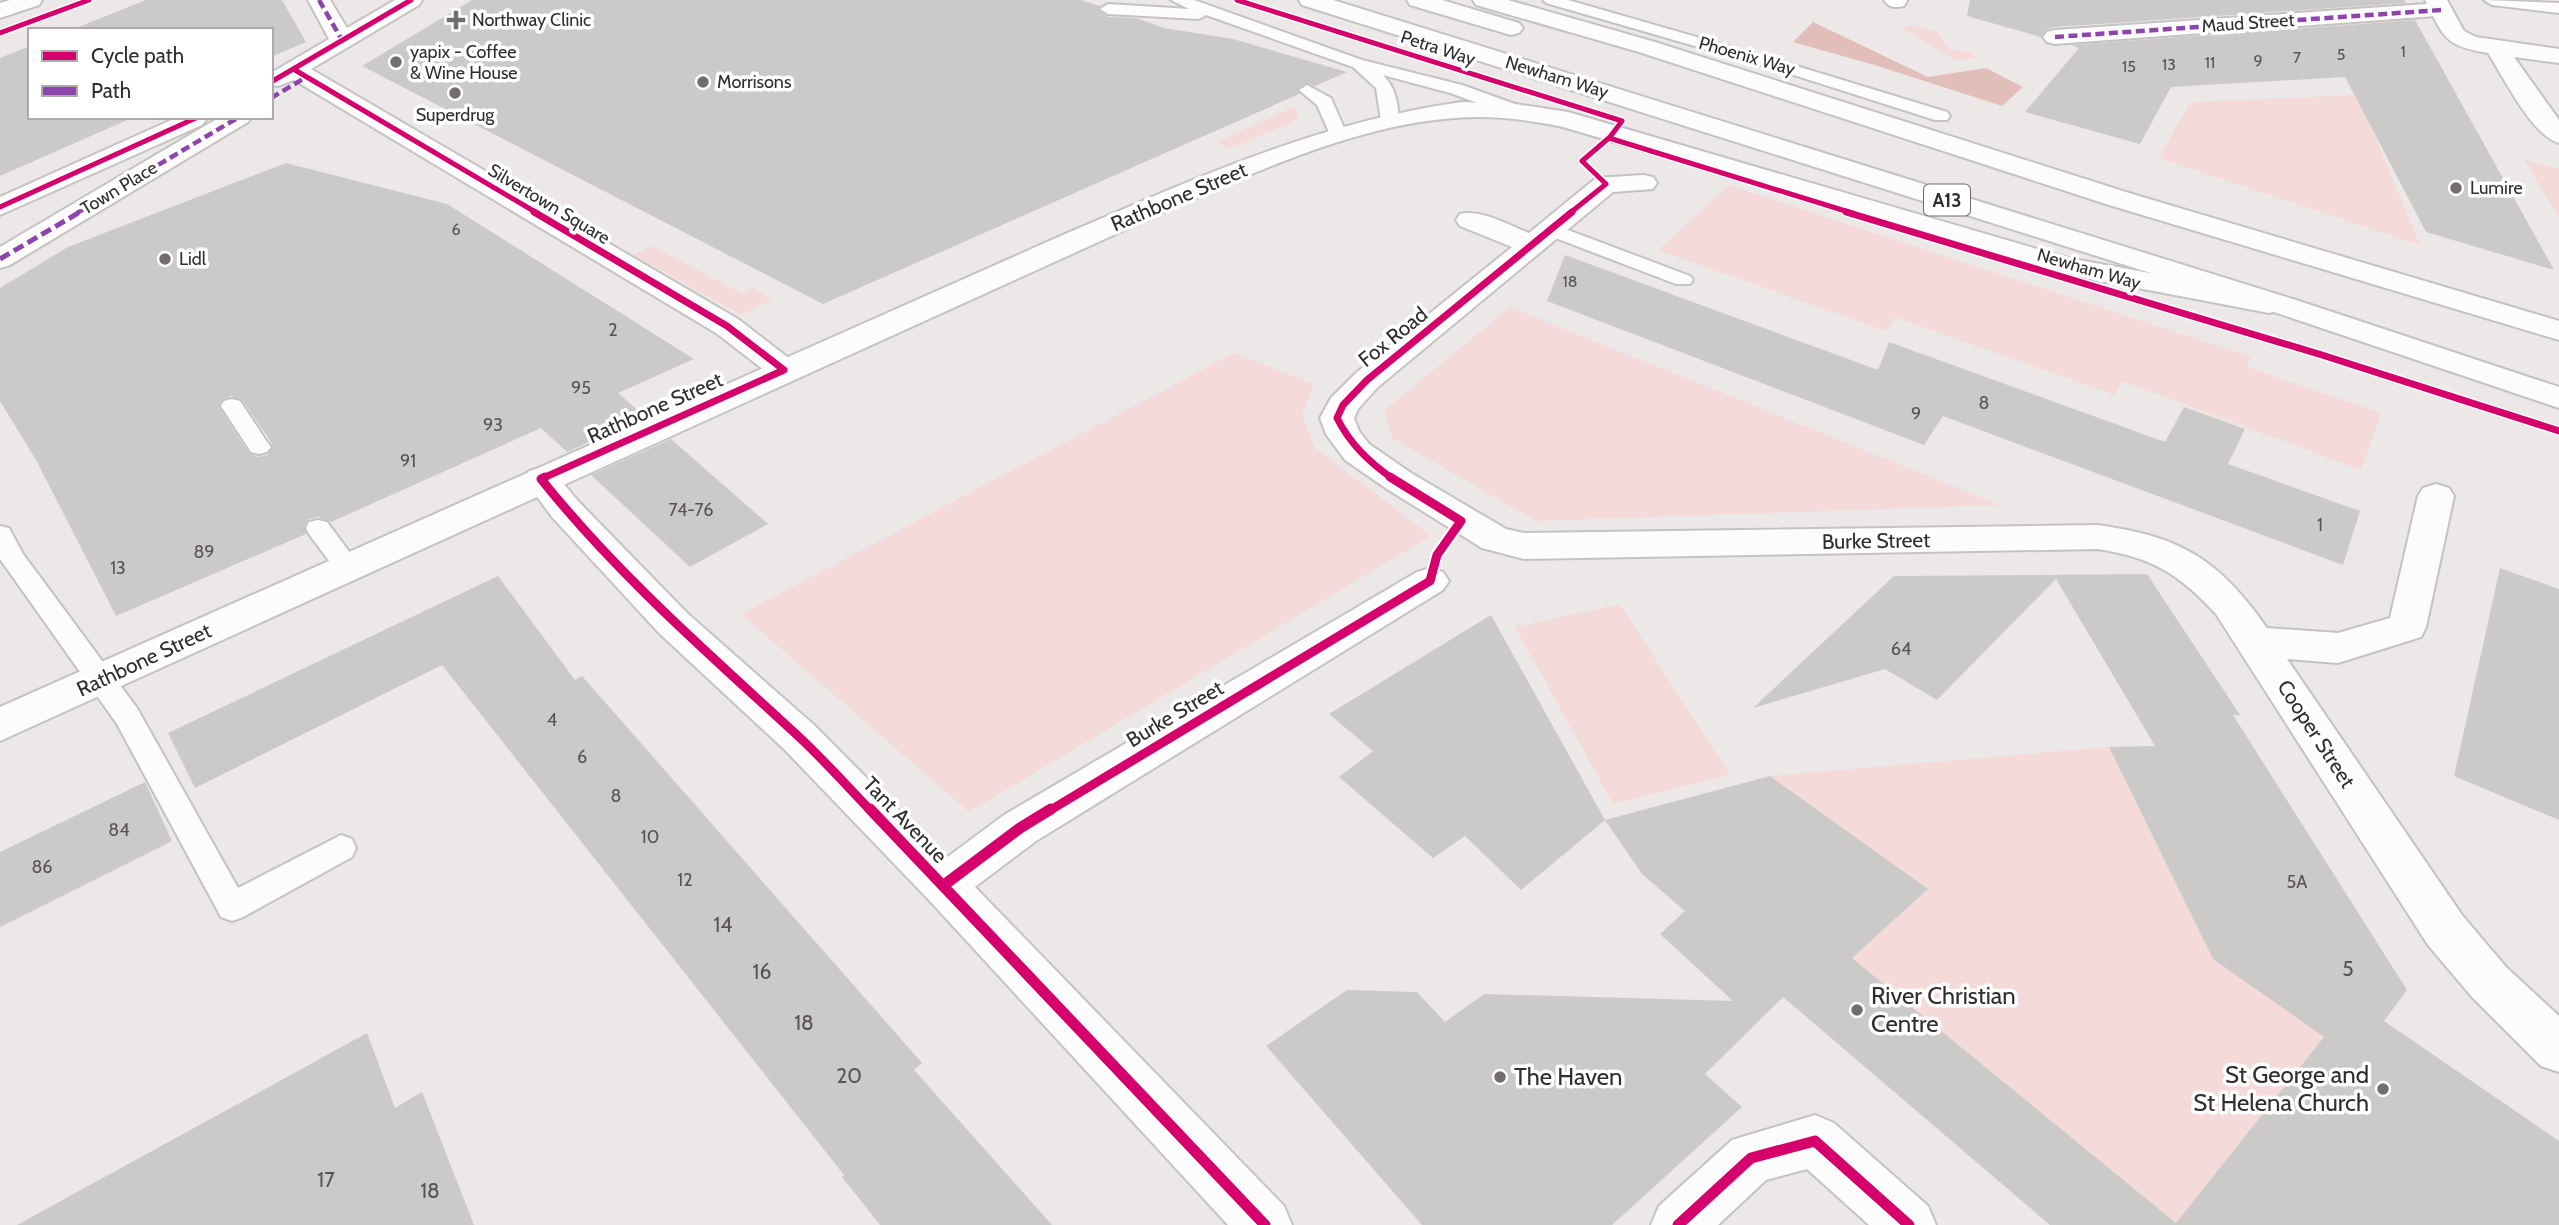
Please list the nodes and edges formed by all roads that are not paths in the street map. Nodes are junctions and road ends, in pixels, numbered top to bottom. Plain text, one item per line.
1 (31, 0) edge
2 (319, 0) edge
3 (411, 0) edge
4 (1180, 0) edge
5 (1310, 0) edge
6 (1373, 0) edge
7 (1418, 0) edge
8 (1484, 0) edge
9 (1551, 0) edge
10 (2492, 0) edge
11 (2439, 5) edge
12 (2559, 8) edge
13 (1108, 9) dead end
14 (0, 12) edge
15 (1228, 16) junction
16 (2055, 37) dead end
17 (344, 42) junction
18 (2497, 48) junction
19 (2559, 56) edge
20 (1356, 63) junction
21 (1627, 70) junction
22 (291, 76) edge
23 (1307, 90) dead end
24 (273, 96) edge
25 (1520, 112) junction
26 (1941, 117) dead end
27 (194, 119) edge
28 (236, 119) edge
29 (1390, 121) junction
30 (1614, 132) joint
31 (1338, 135) junction
32 (2559, 135) edge
33 (1643, 183) dead end
34 (0, 208) edge
35 (1470, 219) dead end
36 (1543, 238) junction
37 (0, 259) edge
38 (1683, 281) dead end
39 (2285, 306) junction
40 (2559, 331) edge
41 (783, 370) junction
42 (2559, 398) edge
43 (232, 406) dead end
44 (259, 447) dead end
45 (541, 479) junction
46 (2436, 496) dead end
47 (1461, 521) joint
48 (318, 528) dead end
49 (0, 534) edge
50 (347, 567) junction
51 (1430, 581) dead end
52 (2255, 642) junction
53 (102, 680) junction
54 (0, 725) edge
55 (341, 848) dead end
56 (944, 885) junction
57 (2559, 1049) edge
58 (1265, 1225) edge
59 (1678, 1225) edge
60 (1909, 1225) edge

1 - 14 main road
2 - 17 main road
3 - 17 main road
4 - 15 lane, Petra Way
5 - 21 main road, Newham Way / A13
6 - 21 main road, Newham Way / A13
7 - 21 main road, Newham Way / A13
8 - 21 main road, Newham Way / A13
9 - 26 lane, Phoenix Way
10 - 12 lane
11 - 16 main road, Maud Street
11 - 18 main road
13 - 15 lane
15 - 20 lane, Petra Way
17 - 22 main road
18 - 19 main road
18 - 32 main road
20 - 25 lane, Petra Way
20 - 29 lane
21 - 39 main road, Newham Way / A13
21 - 40 main road, Newham Way / A13
22 - 24 main road
22 - 41 main road, Silvertown Square
23 - 31 lane
25 - 29 main road, Rathbone Street
25 - 30 main road, Rathbone Street
27 - 34 main road
28 - 37 main road, Town Place
29 - 31 main road, Rathbone Street
30 - 39 main road, Newham Way
31 - 41 main road, Rathbone Street
33 - 36 main road, Fox Road
35 - 36 main road
36 - 38 lane
36 - 47 main road, Fox Road
39 - 42 main road, Newham Way / A13
41 - 45 main road, Rathbone Street
43 - 44 lane
45 - 50 main road, Rathbone Street
45 - 56 main road, Tant Avenue
46 - 52 main road, Cooper Street
47 - 52 main road, Burke Street
48 - 50 lane
49 - 53 lane
50 - 53 main road, Rathbone Street
51 - 56 main road, Burke Street
52 - 57 main road, Cooper Street
53 - 54 main road, Rathbone Street
53 - 55 lane
56 - 58 main road, Tant Avenue
59 - 60 main road

